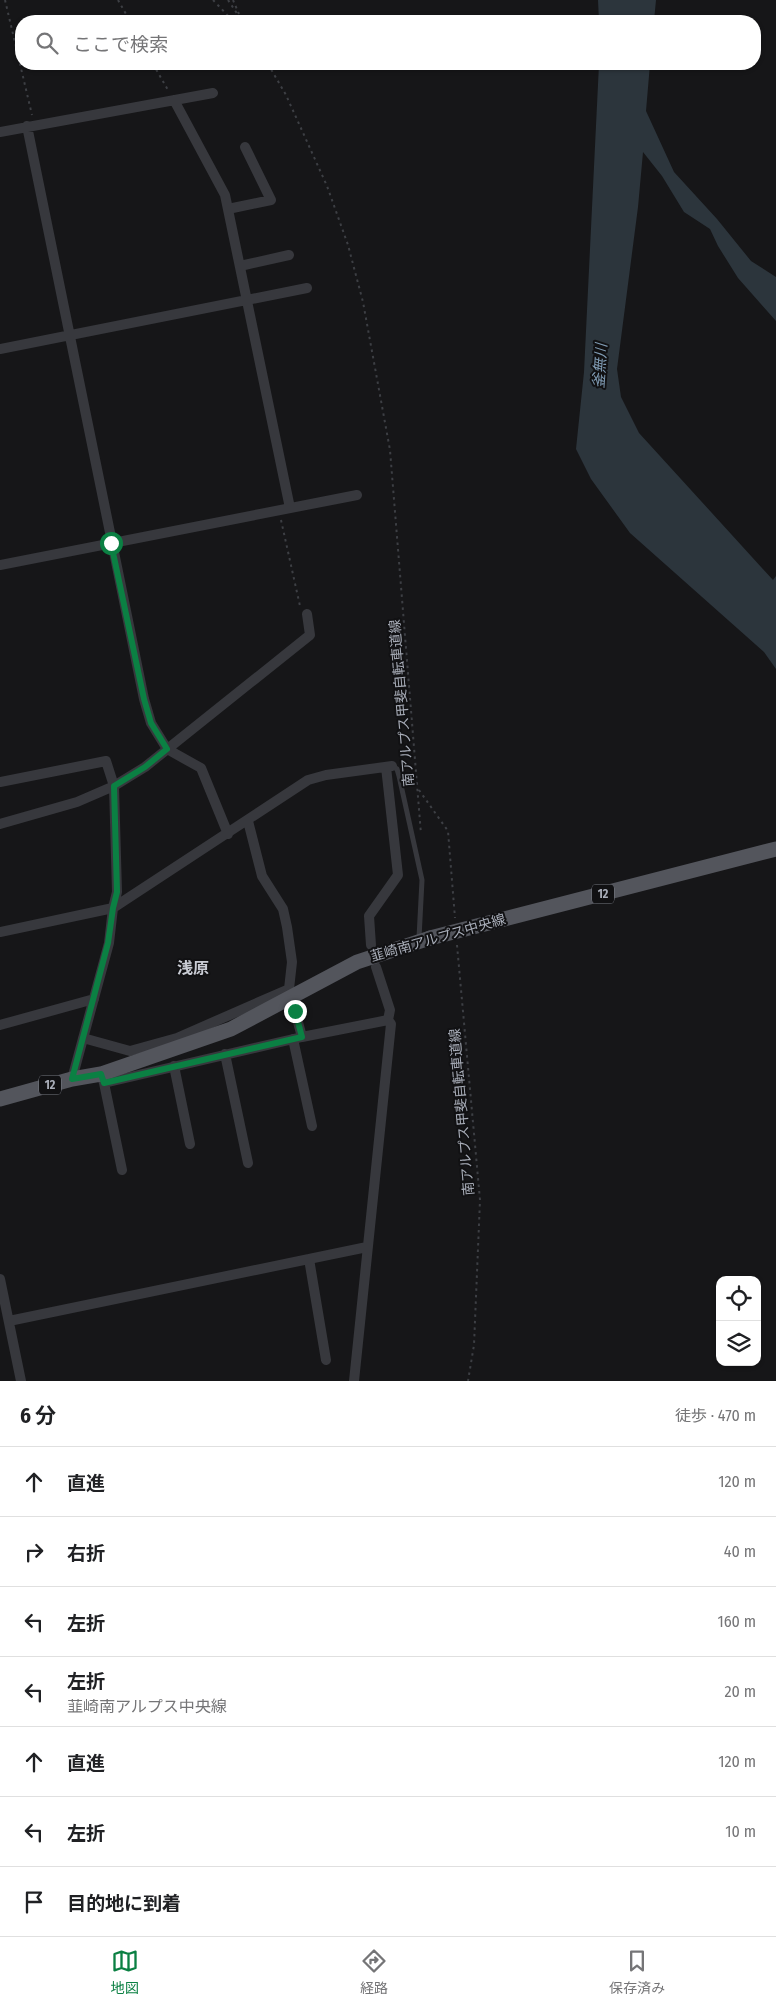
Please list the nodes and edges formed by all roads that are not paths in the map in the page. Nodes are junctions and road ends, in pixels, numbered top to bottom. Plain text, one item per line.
1 (213, 93) dead end
2 (174, 100) junction
3 (31, 125) junction
4 (0, 132) edge
5 (245, 147) dead end
6 (228, 209) junction
7 (289, 256) dead end
8 (240, 266) junction
9 (307, 288) dead end
10 (246, 300) junction
11 (70, 334) junction
12 (0, 349) edge
13 (357, 495) dead end
14 (290, 508) junction
15 (111, 543) junction
16 (0, 564) edge
17 (307, 614) road end
18 (167, 749) junction
19 (389, 766) junction
20 (0, 782) edge
21 (114, 786) junction
22 (248, 821) junction
23 (0, 824) edge
24 (228, 834) junction
25 (776, 849) edge
26 (113, 908) junction
27 (0, 932) edge
28 (424, 940) junction
29 (370, 945) dead end
30 (376, 967) dead end
31 (94, 999) junction
32 (295, 1011) dead end
33 (388, 1020) junction
34 (0, 1026) edge
35 (84, 1038) junction
36 (298, 1038) junction
37 (225, 1054) junction
38 (174, 1066) junction
39 (103, 1078) junction
40 (72, 1079) junction
41 (0, 1099) edge
42 (312, 1126) dead end
43 (190, 1144) dead end
44 (248, 1163) dead end
45 (122, 1170) dead end
46 (367, 1248) junction
47 (309, 1259) junction
48 (0, 1278) edge
49 (9, 1321) junction
50 (326, 1360) dead end
51 (21, 1381) edge
52 (354, 1381) edge

1 - 2 street
2 - 3 street
2 - 6 street
3 - 4 street
3 - 11 street
5 - 6 street
6 - 8 street
7 - 8 street
8 - 10 street
9 - 10 street
10 - 11 street
10 - 14 street
11 - 12 street
11 - 15 street
13 - 14 street
14 - 15 street
15 - 16 street
15 - 18 street
17 - 18 street
18 - 21 street
18 - 24 street
19 - 22 street
19 - 28 lane
19 - 29 street
20 - 21 street
21 - 23 street
21 - 26 street
22 - 24 street
22 - 35 street
24 - 26 street
25 - 28 main road, 韮崎南アルプス中央線 / 12, bridge
26 - 27 street
26 - 31 street
28 - 39 main road, 韮崎南アルプス中央線 / 12
30 - 33 street
31 - 34 street
31 - 35 street
32 - 36 street
33 - 36 street
33 - 46 street
35 - 40 street
36 - 37 street
36 - 42 street
37 - 38 street
37 - 44 street
38 - 39 street
38 - 43 street
39 - 40 main road, 韮崎南アルプス中央線 / 12
39 - 45 street
40 - 41 main road, 韮崎南アルプス中央線 / 12
46 - 47 street
46 - 52 street
47 - 49 street
47 - 50 street
48 - 49 street
49 - 51 street

